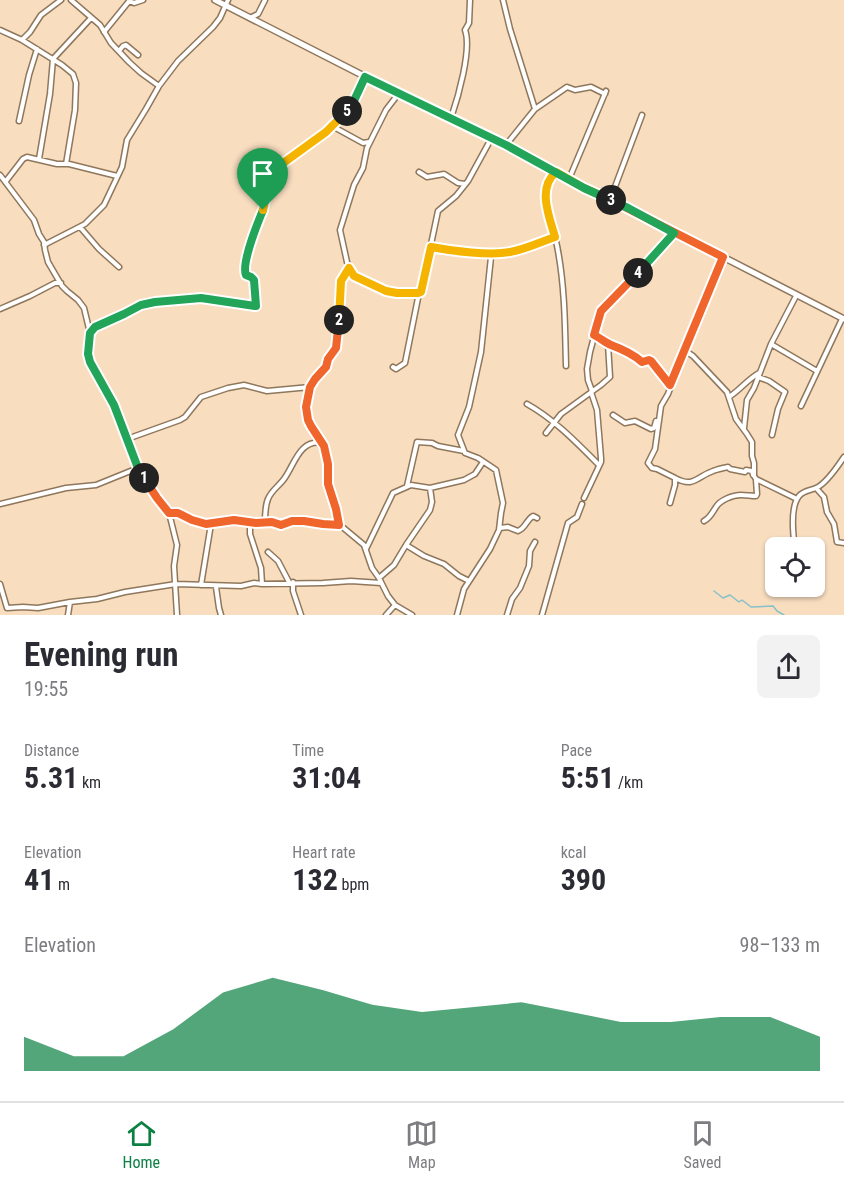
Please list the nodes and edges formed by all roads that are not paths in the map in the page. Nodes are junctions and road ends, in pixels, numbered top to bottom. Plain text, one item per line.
1 (60, 0) edge
2 (71, 0) edge
3 (130, 0) edge
4 (145, 0) edge
5 (215, 0) edge
6 (265, 0) edge
7 (470, 0) edge
8 (503, 0) edge
9 (227, 3) edge
10 (258, 14) junction
11 (91, 18) junction
12 (249, 18) junction
13 (257, 22) junction
14 (0, 30) edge
15 (104, 32) junction
16 (22, 40) junction
17 (37, 49) junction
18 (119, 51) junction
19 (138, 55) dead end
20 (53, 59) junction
21 (365, 77) junction
22 (159, 86) junction
23 (399, 93) junction
24 (535, 109) junction
25 (642, 115) dead end
26 (451, 118) junction
27 (19, 121) dead end
28 (332, 126) junction
29 (491, 139) junction
30 (370, 142) junction
31 (506, 145) junction
32 (39, 159) junction
33 (66, 164) junction
34 (419, 172) dead end
35 (556, 172) junction
36 (117, 177) junction
37 (2, 179) edge
38 (569, 179) junction
39 (465, 184) junction
40 (610, 200) junction
41 (80, 227) junction
42 (674, 233) junction
43 (555, 237) junction
44 (44, 244) junction
45 (431, 247) junction
46 (489, 252) junction
47 (723, 257) junction
48 (119, 267) dead end
49 (349, 268) junction
50 (60, 281) junction
51 (418, 293) junction
52 (796, 296) junction
53 (0, 309) edge
54 (843, 319) edge
55 (90, 333) junction
56 (594, 335) junction
57 (608, 344) junction
58 (771, 344) junction
59 (684, 350) junction
60 (566, 366) dead end
61 (393, 367) dead end
62 (817, 371) junction
63 (759, 374) junction
64 (670, 385) junction
65 (310, 387) junction
66 (592, 392) junction
67 (729, 396) junction
68 (527, 404) dead end
69 (801, 406) dead end
70 (659, 414) junction
71 (613, 415) dead end
72 (554, 423) junction
73 (744, 428) junction
74 (546, 433) dead end
75 (315, 434) junction
76 (772, 435) dead end
77 (128, 439) junction
78 (310, 443) junction
79 (323, 444) junction
80 (464, 451) junction
81 (844, 457) edge
82 (483, 462) junction
83 (599, 465) junction
84 (138, 468) junction
85 (755, 477) junction
86 (675, 478) junction
87 (407, 486) junction
88 (430, 488) junction
89 (816, 488) junction
90 (584, 498) dead end
91 (797, 499) junction
92 (670, 503) dead end
93 (0, 504) edge
94 (582, 504) dead end
95 (266, 512) junction
96 (169, 513) junction
97 (537, 518) dead end
98 (704, 521) dead end
99 (275, 522) junction
100 (250, 523) junction
101 (265, 523) junction
102 (211, 524) junction
103 (339, 525) junction
104 (500, 528) junction
105 (794, 537) edge
106 (536, 542) dead end
107 (844, 543) edge
108 (406, 545) junction
109 (366, 549) junction
110 (268, 552) dead end
111 (379, 578) junction
112 (175, 581) junction
113 (469, 581) junction
114 (291, 582) junction
115 (381, 583) junction
116 (0, 584) edge
117 (262, 584) junction
118 (201, 585) junction
119 (215, 586) junction
120 (70, 602) junction
121 (395, 605) junction
122 (68, 615) edge
123 (177, 615) edge
124 (221, 615) edge
125 (301, 615) edge
126 (386, 615) edge
127 (412, 615) edge
128 (457, 615) edge
129 (507, 615) edge
130 (542, 615) edge

1 - 16 street
2 - 11 street
3 - 4 street
3 - 15 street
5 - 9 street
6 - 10 street
7 - 26 street
8 - 24 street
9 - 12 street
9 - 22 street
10 - 12 street
10 - 13 street
11 - 15 street
11 - 20 street
12 - 13 street
13 - 21 street
14 - 16 street
15 - 18 street
16 - 17 street
17 - 20 street
17 - 27 street
18 - 19 street
18 - 22 street
20 - 32 street
20 - 33 street
21 - 23 street
21 - 28 street
22 - 36 street
23 - 26 street
23 - 30 street
24 - 31 street
24 - 38 street
25 - 40 street
26 - 29 street
28 - 30 street
28 - 55 street
29 - 31 street
29 - 39 street
30 - 49 street
31 - 35 street
32 - 33 street
32 - 37 street
33 - 36 street
34 - 39 street
35 - 38 street
35 - 43 street
36 - 41 street
37 - 44 street
38 - 40 street
39 - 45 street
40 - 42 street
41 - 44 street
41 - 48 street
42 - 47 street
42 - 56 street
43 - 46 street
43 - 60 street
44 - 50 street
45 - 46 street
45 - 51 street
46 - 80 street
47 - 52 street
47 - 59 street
49 - 51 street
49 - 65 street
50 - 53 street
50 - 55 street
51 - 61 street
52 - 54 street
52 - 58 street
54 - 62 street
55 - 77 street
56 - 57 street
56 - 66 street
57 - 64 street
57 - 66 street
58 - 62 street
58 - 63 street
59 - 64 street
59 - 67 street
62 - 69 street
63 - 67 street
63 - 73 street
63 - 76 street
64 - 70 street
65 - 75 street
65 - 77 street
66 - 72 street
66 - 83 street
67 - 73 street
68 - 72 street
70 - 71 street
70 - 86 street
72 - 74 street
72 - 83 street
73 - 85 street
75 - 78 street
75 - 79 street
77 - 84 street
78 - 79 street
78 - 95 street
79 - 103 street
80 - 82 street
80 - 87 street
81 - 89 street
82 - 88 street
82 - 104 street
83 - 90 street
84 - 93 street
84 - 96 street
85 - 86 street
85 - 91 street
85 - 98 street
86 - 92 street
87 - 88 street
87 - 109 street
88 - 108 street
89 - 91 street
89 - 107 street
91 - 105 street
94 - 130 street
95 - 99 street
95 - 101 street
96 - 102 street
96 - 112 street
97 - 104 street
99 - 101 street
99 - 103 street
100 - 101 street
100 - 102 street
100 - 117 street
102 - 118 street
103 - 109 street
104 - 113 street
106 - 129 street
108 - 111 street
108 - 113 street
109 - 111 street
110 - 114 street
111 - 115 street
112 - 118 street
112 - 120 street
112 - 123 street
113 - 128 street
114 - 115 street
114 - 117 street
114 - 125 street
115 - 121 street
116 - 120 street
117 - 119 street
118 - 119 street
119 - 124 street
120 - 122 street
121 - 126 street
121 - 127 street

